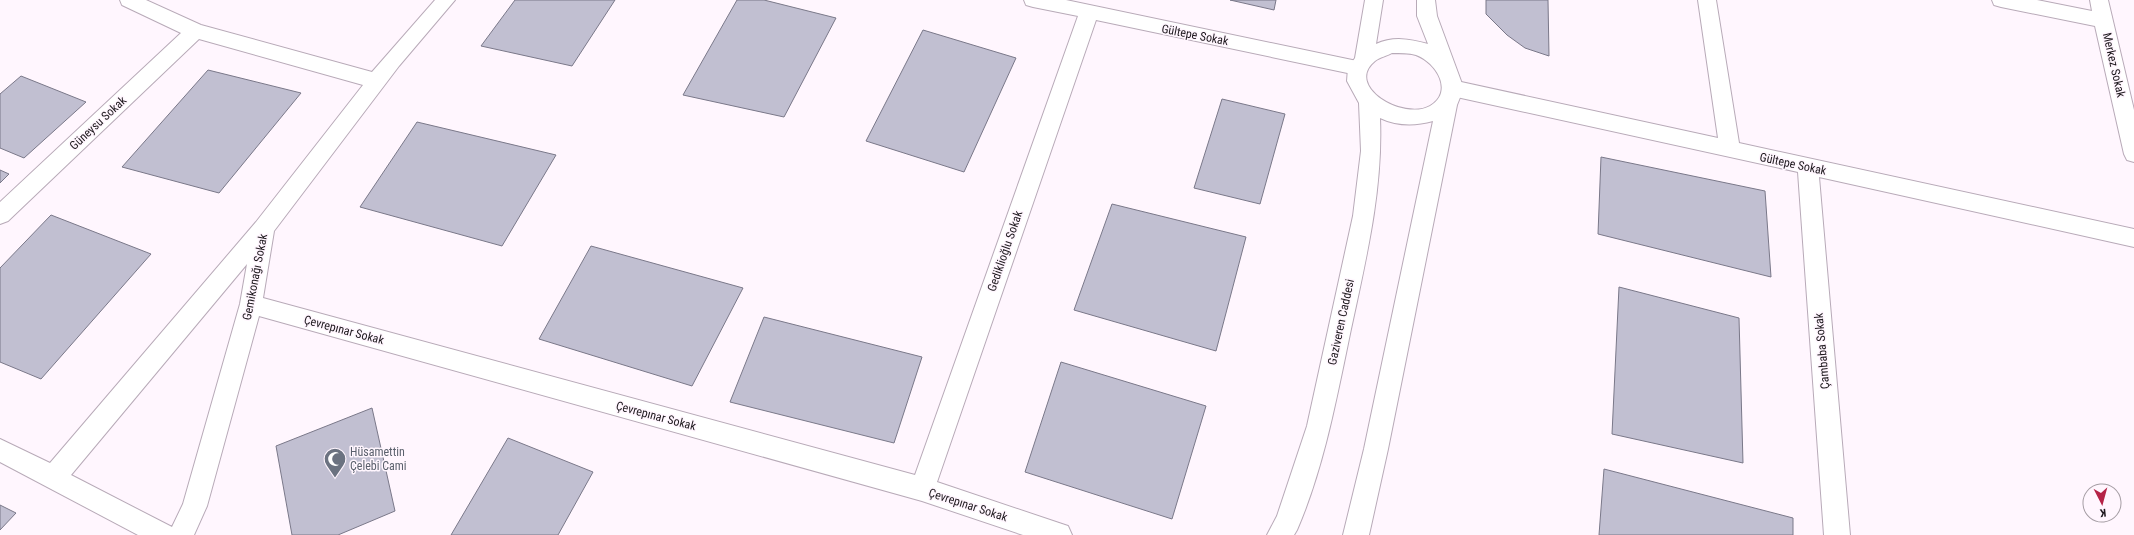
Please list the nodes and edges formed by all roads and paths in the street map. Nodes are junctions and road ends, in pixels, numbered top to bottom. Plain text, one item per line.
1 (129, 0) edge
2 (446, 0) edge
3 (1033, 0) edge
4 (1374, 0) edge
5 (1426, 0) edge
6 (1707, 0) edge
7 (2001, 0) edge
8 (2099, 0) edge
9 (1103, 10) edge
10 (2103, 20) junction
11 (195, 31) junction
12 (1361, 63) junction
13 (1446, 68) junction
14 (377, 81) junction
15 (1449, 96) junction
16 (1368, 102) junction
17 (1730, 150) junction
18 (2134, 154) edge
19 (1808, 167) junction
20 (0, 215) edge
21 (264, 228) junction
22 (2134, 238) edge
23 (251, 304) junction
24 (0, 450) edge
25 (53, 478) junction
26 (922, 489) junction
27 (163, 535) edge
28 (181, 535) edge
29 (1059, 535) edge
30 (1280, 535) edge
31 (1356, 535) edge
32 (1837, 535) edge

1 - 11 street
2 - 14 street, Gemikonağı Sokak
3 - 9 street, Gültepe Sokak
4 - 12 street
5 - 13 street
6 - 17 street
7 - 10 street
8 - 10 street, Merkez Sokak
9 - 12 street, Gültepe Sokak
9 - 26 street, Gediklioğlu Sokak
10 - 18 street, Merkez Sokak
11 - 14 street
11 - 20 street, Güneysu Sokak
12 - 13 street
12 - 16 street
13 - 15 street
14 - 21 street, Gemikonağı Sokak
15 - 16 street
15 - 17 street, Gültepe Sokak
15 - 31 street
16 - 30 street, Gaziveren Caddesi
17 - 19 street, Gültepe Sokak
19 - 22 street, Gültepe Sokak
19 - 32 street, Çambaba Sokak
21 - 23 street, Gemikonağı Sokak
21 - 25 street
23 - 26 street, Çevrepınar Sokak
23 - 28 street, Gemikonağı Sokak
24 - 25 street
25 - 27 street
26 - 29 street, Çevrepınar Sokak

